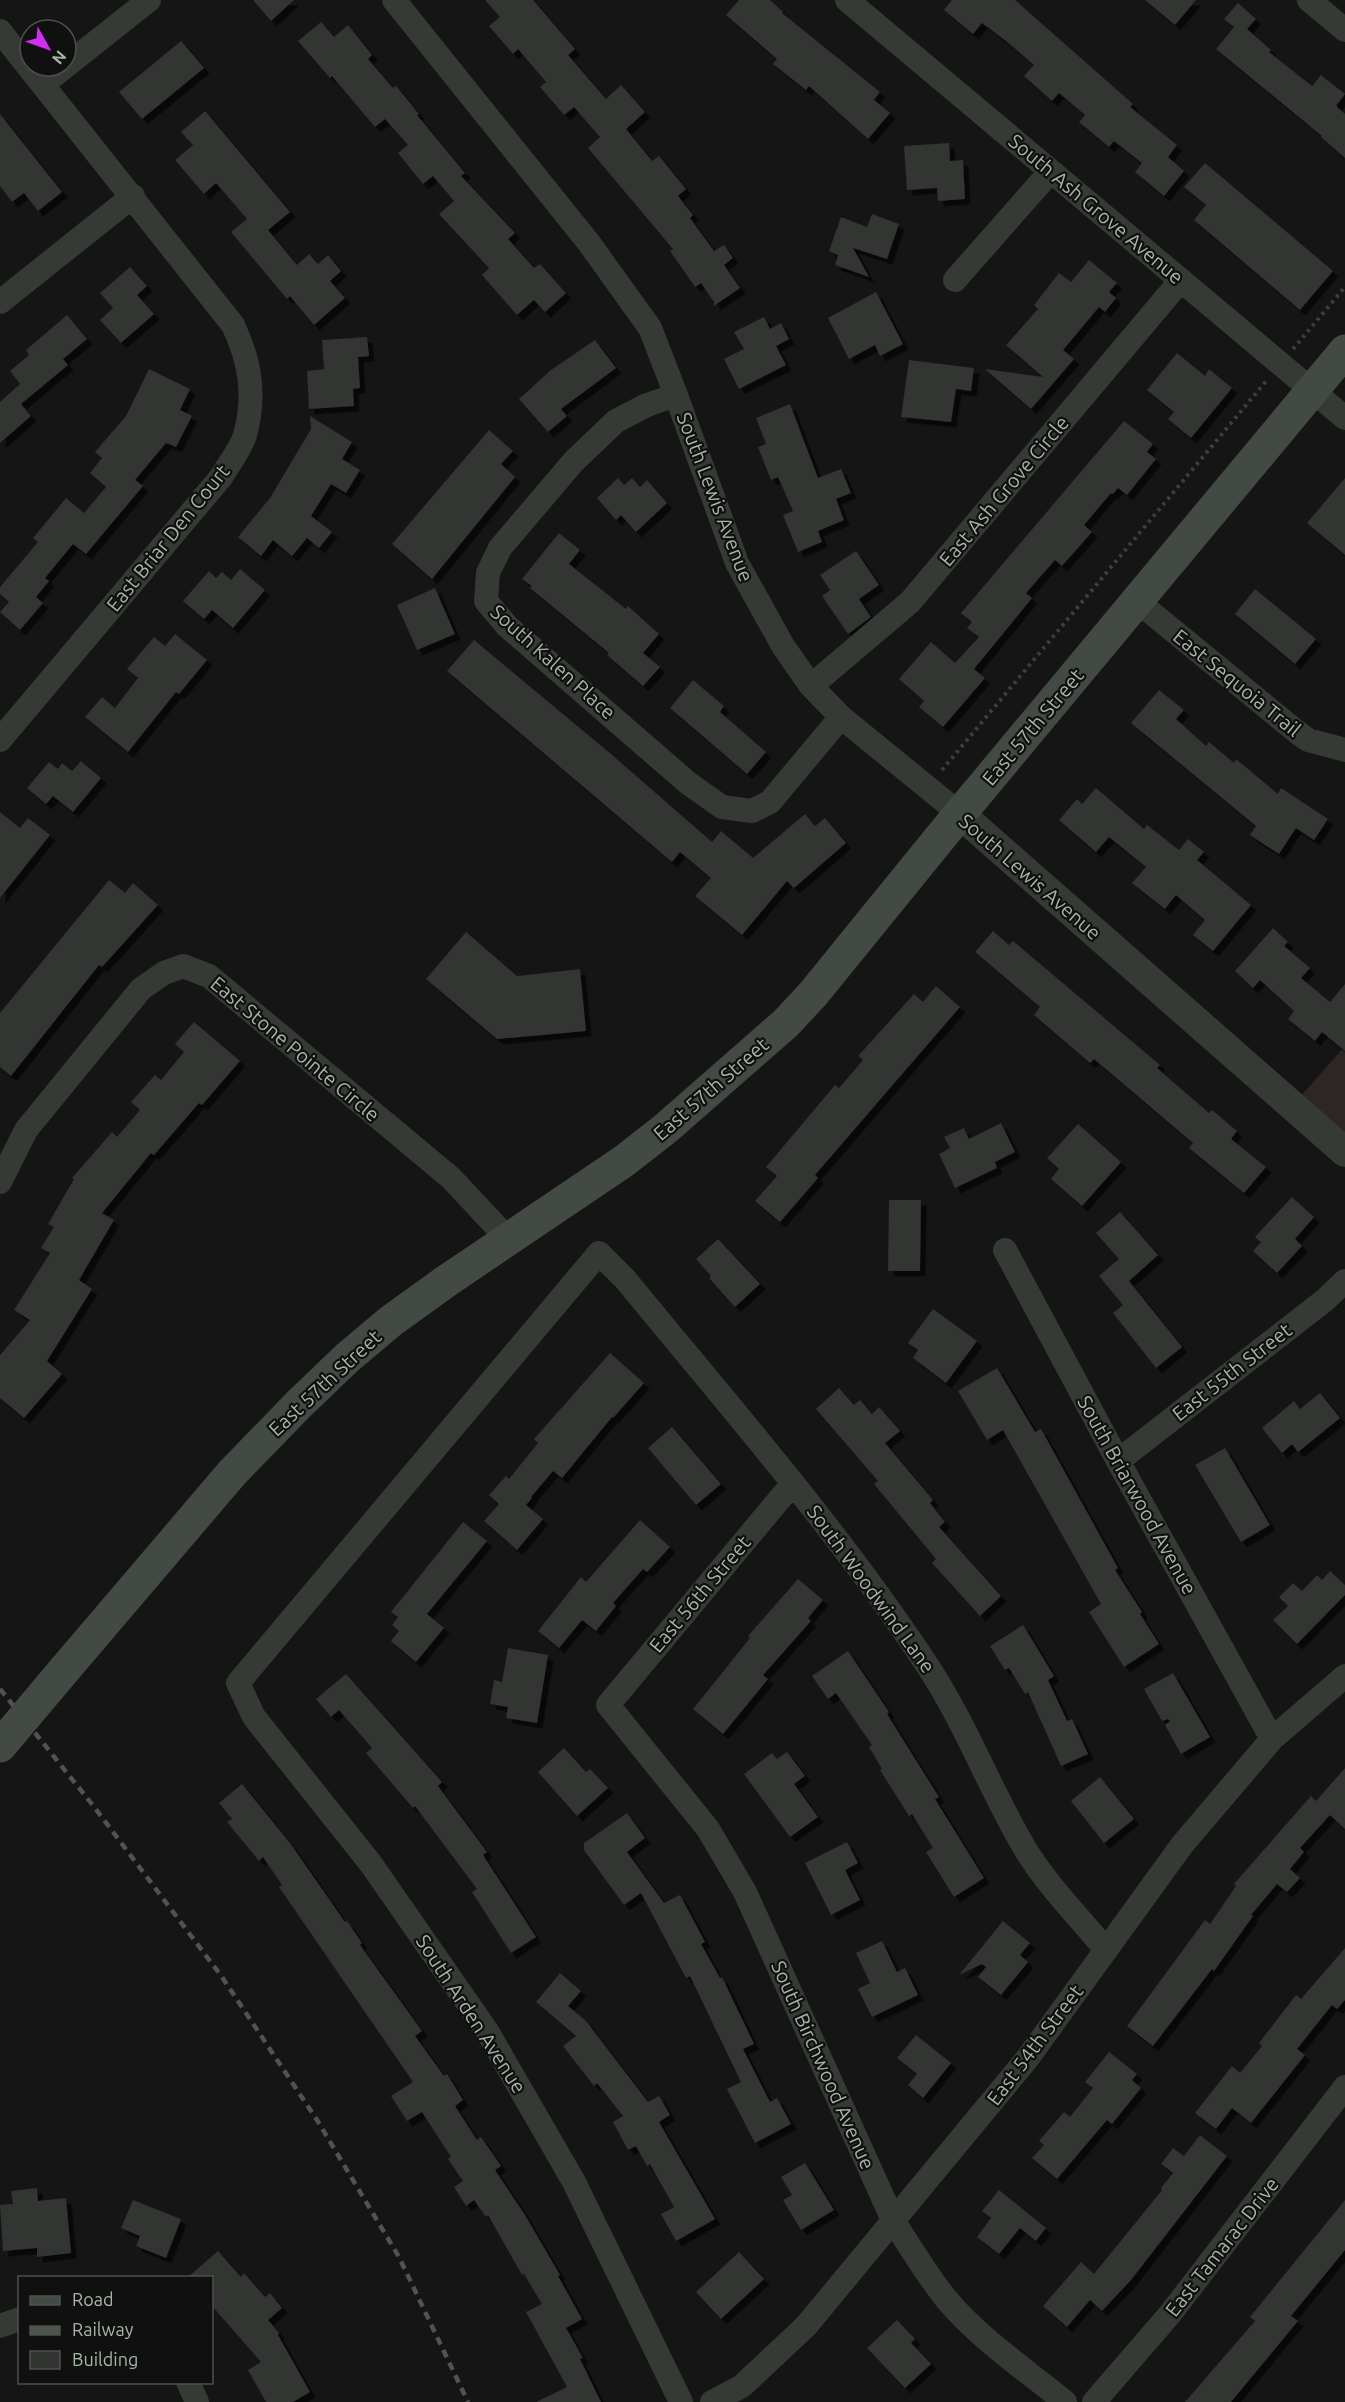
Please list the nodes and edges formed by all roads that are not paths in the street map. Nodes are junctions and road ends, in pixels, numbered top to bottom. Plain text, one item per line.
1 (149, 0) edge
2 (394, 0) edge
3 (847, 0) edge
4 (1309, 0) edge
5 (1345, 30) edge
6 (0, 31) edge
7 (43, 84) junction
8 (1050, 172) junction
9 (132, 196) junction
10 (955, 280) dead end
11 (1181, 280) junction
12 (0, 302) edge
13 (1345, 351) edge
14 (1313, 390) junction
15 (676, 395) junction
16 (1345, 418) edge
17 (1137, 602) junction
18 (811, 686) junction
19 (842, 717) junction
20 (0, 740) edge
21 (1345, 750) edge
22 (960, 814) junction
23 (1345, 1152) edge
24 (0, 1182) edge
25 (508, 1239) junction
26 (1005, 1250) dead end
27 (1345, 1281) edge
28 (1118, 1461) junction
29 (793, 1483) junction
30 (1345, 1676) edge
31 (238, 1683) joint
32 (608, 1705) joint
33 (1272, 1739) junction
34 (0, 1746) edge
35 (1106, 1950) junction
36 (1345, 2087) edge
37 (893, 2220) junction
38 (18, 2320) edge
39 (0, 2326) edge
40 (189, 2384) edge
41 (197, 2402) edge
42 (681, 2402) edge
43 (712, 2402) edge
44 (1065, 2402) edge
45 (1094, 2402) edge

1 - 7 street
2 - 15 street, South Lewis Avenue
3 - 8 street, South Ash Grove Avenue
4 - 5 street
6 - 7 street
7 - 9 street
8 - 10 street
8 - 11 street, South Ash Grove Avenue
9 - 12 street
9 - 20 street, East Briar Den Court
11 - 14 street, South Ash Grove Avenue
11 - 18 street, East Ash Grove Circle
13 - 14 main road, East 57th Street
14 - 16 street, South Ash Grove Avenue
14 - 17 main road, East 57th Street
15 - 18 street, South Lewis Avenue
15 - 19 street, South Kalen Place
17 - 21 street, East Sequoia Trail
17 - 22 main road, East 57th Street
18 - 19 street, South Lewis Avenue
19 - 22 street, South Lewis Avenue
22 - 23 street, South Lewis Avenue
22 - 25 main road, East 57th Street
24 - 25 street, East Stone Pointe Circle
25 - 34 main road, East 57th Street, bridge
26 - 28 street, South Briarwood Avenue
27 - 28 street, East 55th Street
28 - 33 street, South Briarwood Avenue
29 - 31 street, South Woodwind Lane
29 - 32 street, East 56th Street
29 - 35 street, South Woodwind Lane
30 - 33 street, East 54th Street
31 - 42 street, South Arden Avenue
32 - 37 street, South Birchwood Avenue
33 - 35 street, East 54th Street
35 - 37 street, East 54th Street
36 - 45 street, East Tamarac Drive
37 - 43 street, East 54th Street
37 - 44 street, South Birchwood Avenue
38 - 39 street
40 - 41 street

